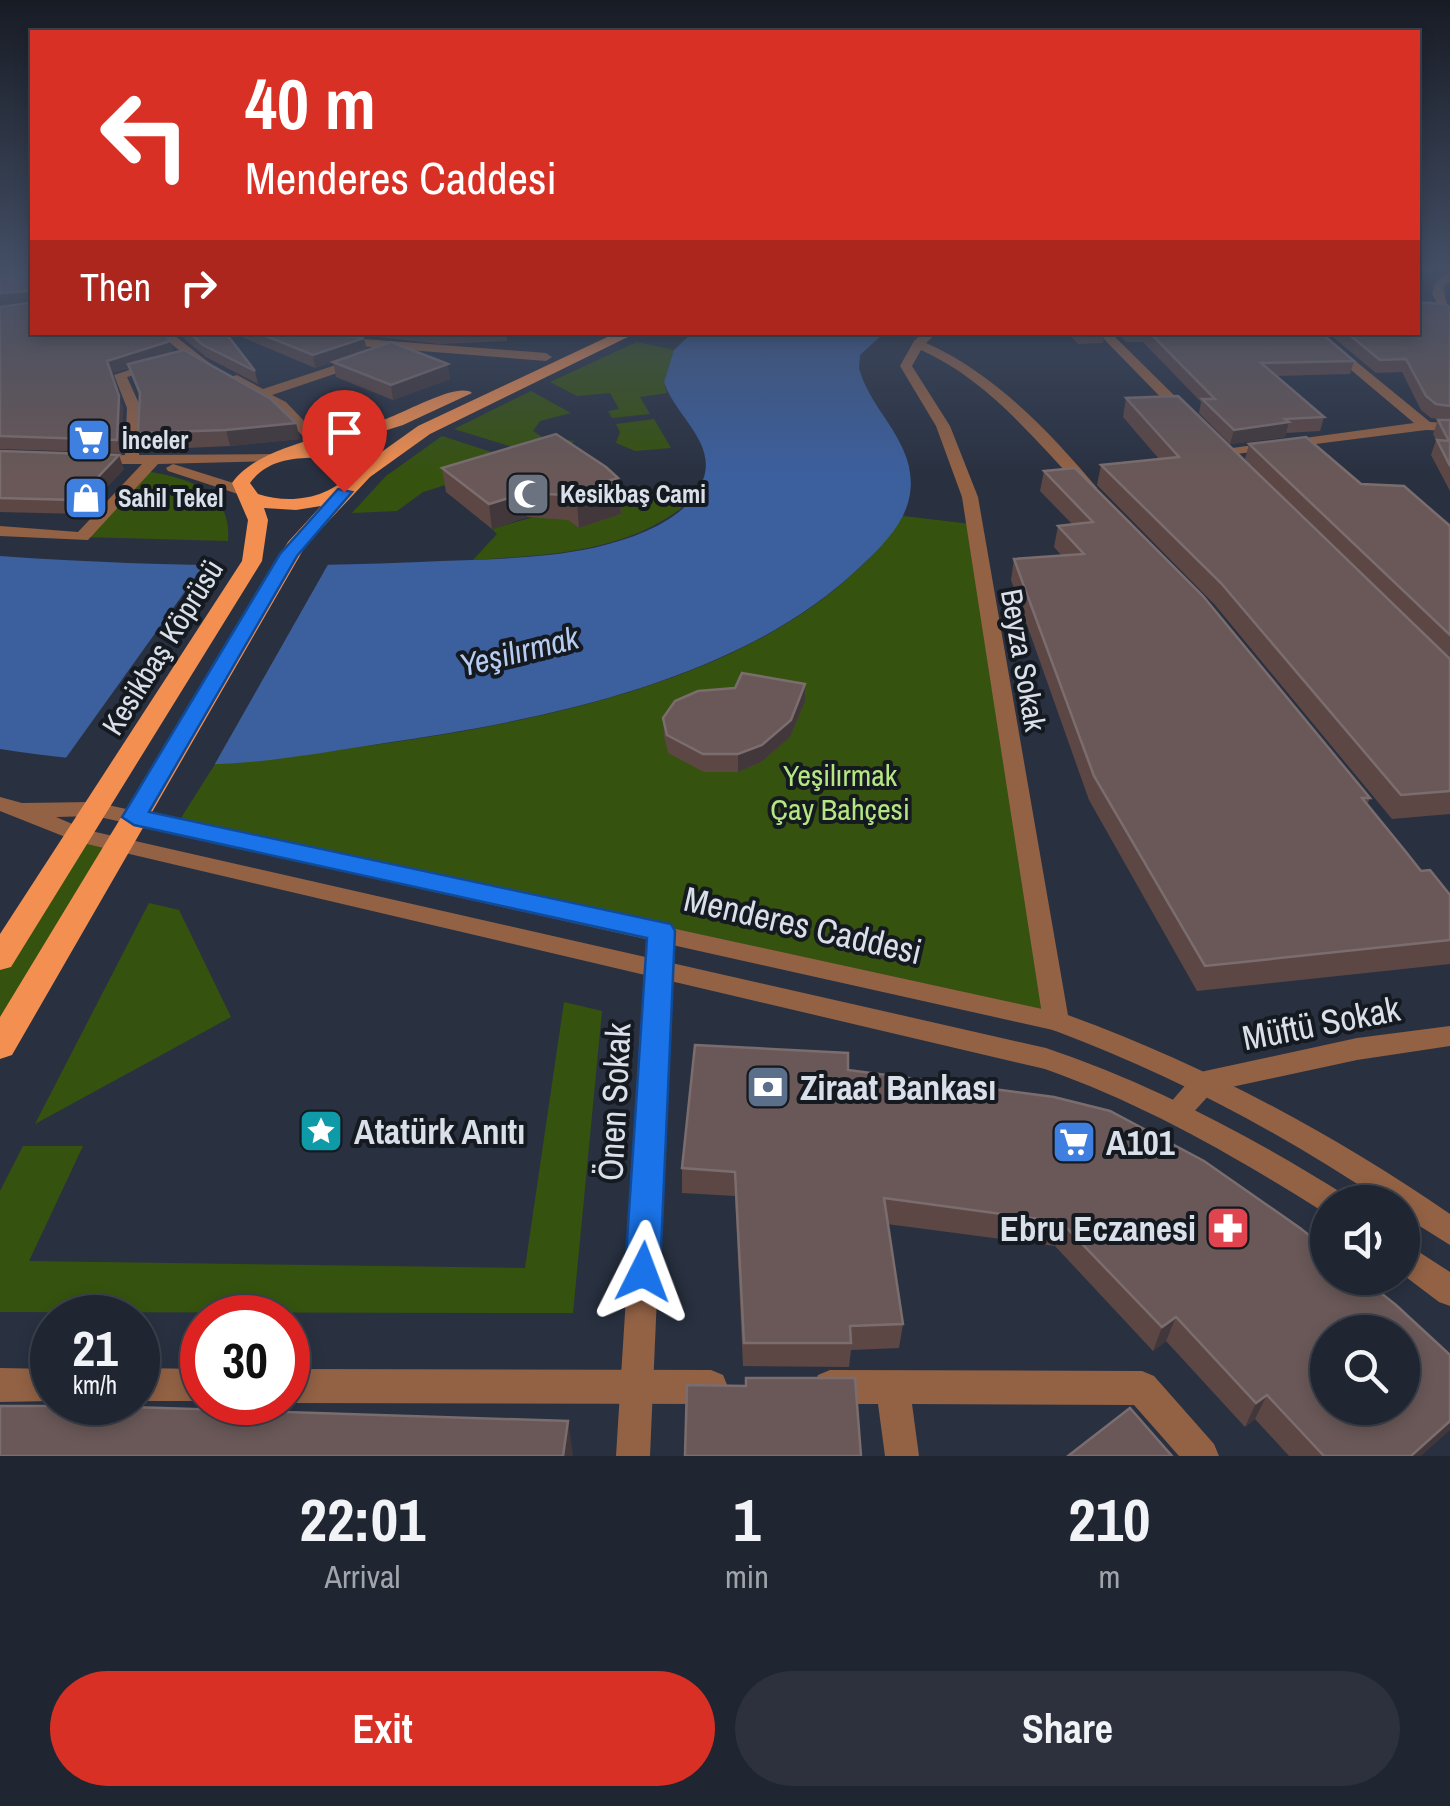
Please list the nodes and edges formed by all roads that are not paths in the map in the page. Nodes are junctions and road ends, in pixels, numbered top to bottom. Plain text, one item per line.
1 (168, 337) edge
2 (591, 337) edge
3 (621, 337) edge
4 (1108, 337) edge
5 (1318, 337) edge
6 (361, 338) edge
7 (925, 338) edge
8 (322, 339) edge
9 (400, 348) junction
10 (191, 356) junction
11 (546, 357) junction
12 (262, 394) junction
13 (1192, 420) edge
14 (1426, 426) junction
15 (1450, 428) edge
16 (320, 446) junction
17 (284, 456) junction
18 (76, 459) edge
19 (132, 460) junction
20 (152, 462) junction
21 (1239, 466) edge
22 (363, 473) junction
23 (344, 492) junction
24 (246, 494) junction
25 (1106, 505) edge
26 (0, 530) edge
27 (11, 807) edge
28 (94, 809) junction
29 (134, 817) junction
30 (78, 835) junction
31 (118, 844) junction
32 (661, 931) junction
33 (0, 959) edge
34 (658, 968) junction
35 (1056, 1020) junction
36 (1450, 1036) edge
37 (0, 1046) edge
38 (1205, 1082) junction
39 (1178, 1110) junction
40 (1310, 1189) edge
41 (1450, 1230) edge
42 (1420, 1268) edge
43 (1450, 1291) edge
44 (0, 1385) edge
45 (30, 1385) edge
46 (310, 1386) edge
47 (637, 1386) junction
48 (736, 1387) edge
49 (794, 1387) edge
50 (893, 1387) junction
51 (634, 1456) edge
52 (902, 1456) edge
53 (1202, 1456) edge

1 - 10 street
2 - 11 main road
3 - 22 main road, Kesikbaş Köprüsü
4 - 13 street
5 - 14 street
6 - 8 street
6 - 9 street
7 - 25 street
7 - 35 street, Beyza Sokak
9 - 11 street
9 - 12 street
10 - 12 street
10 - 19 street
11 - 16 main road
12 - 16 street
14 - 15 street
14 - 21 street
16 - 17 main road
17 - 20 street
17 - 22 main road
17 - 24 main road
18 - 19 street
19 - 20 street
20 - 24 street
20 - 26 street
22 - 23 main road, Kesikbaş Köprüsü
23 - 24 main road
23 - 29 main road, Kesikbaş Köprüsü
24 - 28 main road, Kesikbaş Köprüsü
27 - 28 street, Menderes Caddesi
27 - 30 street
28 - 29 street, Menderes Caddesi
28 - 30 main road, Kesikbaş Köprüsü
29 - 31 main road, Kesikbaş Köprüsü
29 - 32 street, Menderes Caddesi
30 - 31 street
30 - 33 main road, Kesikbaş Köprüsü
31 - 34 street
31 - 37 main road, Kesikbaş Köprüsü
32 - 34 street, Önen Sokak
32 - 35 street, Menderes Caddesi
34 - 39 street
34 - 47 street, Önen Sokak
35 - 38 street, Menderes Caddesi
36 - 38 street, Müftü Sokak
38 - 39 street
38 - 41 street, Menderes Caddesi
39 - 40 street
42 - 43 street
44 - 45 street
46 - 47 street
47 - 48 street
47 - 51 street, Önen Sokak
49 - 50 street
50 - 52 street
50 - 53 street

